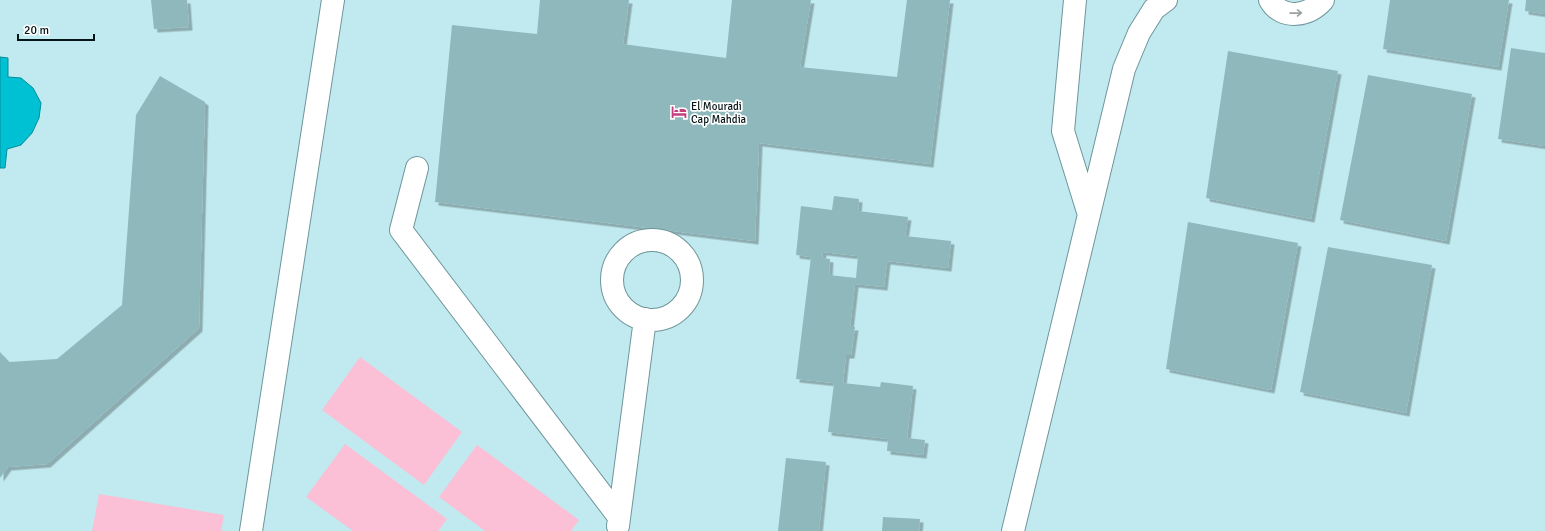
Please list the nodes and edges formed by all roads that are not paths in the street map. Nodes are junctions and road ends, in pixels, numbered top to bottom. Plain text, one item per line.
1 (333, 0) edge
2 (1075, 0) edge
3 (1166, 0) edge
4 (1270, 0) edge
5 (1323, 0) edge
6 (416, 168) dead end
7 (1089, 216) junction
8 (645, 319) dead end
9 (619, 524) edge
10 (251, 531) edge
11 (1013, 531) edge

1 - 10 lane
2 - 7 lane
3 - 7 lane
4 -> 5 lane
6 - 9 lane
7 - 11 lane
8 - 9 lane

